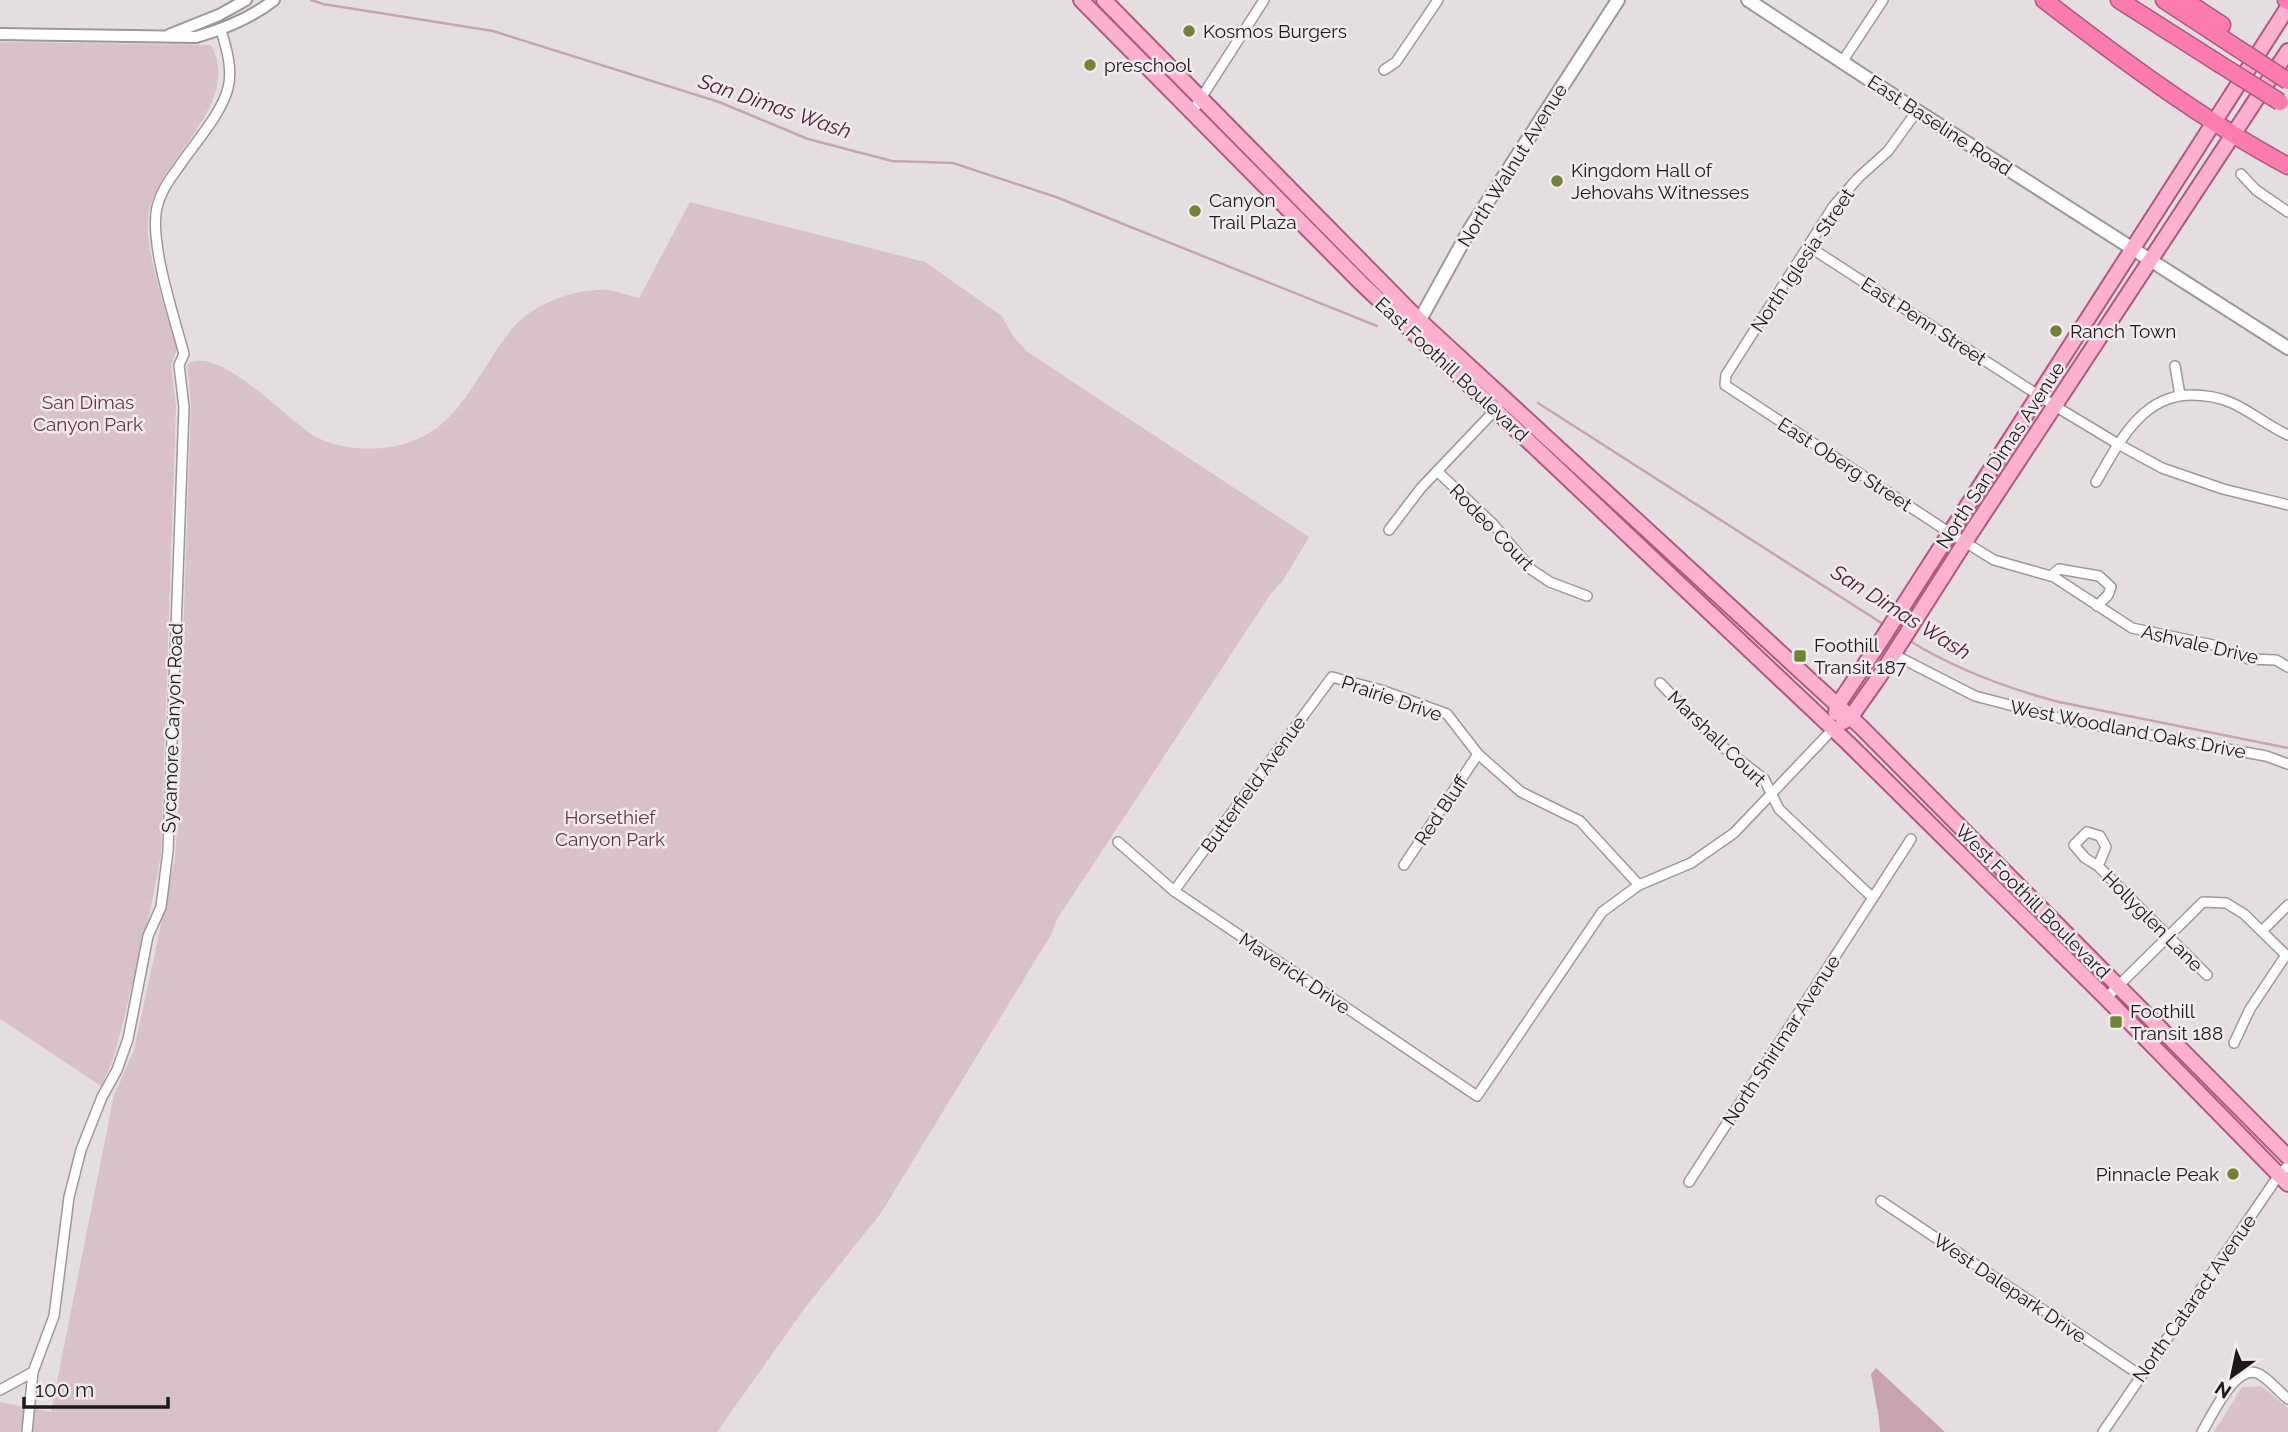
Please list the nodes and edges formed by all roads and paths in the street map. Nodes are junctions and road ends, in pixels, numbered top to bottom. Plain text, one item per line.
1 (246, 0) edge
2 (274, 0) edge
3 (1081, 0) edge
4 (1104, 0) edge
5 (1264, 0) edge
6 (1438, 0) edge
7 (1618, 0) edge
8 (1749, 0) edge
9 (1883, 0) edge
10 (2044, 0) edge
11 (2119, 0) edge
12 (2164, 0) edge
13 (2184, 0) edge
14 (2288, 7) edge
15 (219, 15) junction
16 (221, 30) junction
17 (0, 34) edge
18 (166, 37) junction
19 (2234, 39) junction
20 (2288, 51) edge
21 (1842, 62) junction
22 (2288, 68) edge
23 (1384, 70) dead end
24 (2288, 81) edge
25 (1201, 98) junction
26 (2284, 104) edge
27 (1917, 111) junction
28 (1192, 112) junction
29 (2214, 122) junction
30 (2234, 136) junction
31 (2288, 166) edge
32 (2241, 174) dead end
33 (2288, 212) edge
34 (1808, 246) junction
35 (2132, 249) junction
36 (2150, 260) junction
37 (1416, 327) junction
38 (2288, 348) edge
39 (2175, 366) dead end
40 (1726, 385) joint
41 (2039, 396) junction
42 (2180, 396) junction
43 (1499, 406) junction
44 (2054, 406) junction
45 (2288, 435) edge
46 (2118, 444) junction
47 (1437, 471) junction
48 (2096, 482) dead end
49 (2288, 505) edge
50 (1389, 530) dead end
51 (1950, 533) junction
52 (1965, 542) junction
53 (2051, 576) junction
54 (1587, 596) dead end
55 (2097, 606) junction
56 (1900, 643) junction
57 (2288, 667) edge
58 (1332, 677) joint
59 (1660, 683) dead end
60 (1837, 706) junction
61 (1850, 718) junction
62 (1833, 729) junction
63 (1478, 754) junction
64 (2288, 764) edge
65 (1772, 794) junction
66 (1911, 839) dead end
67 (1118, 842) dead end
68 (1404, 865) dead end
69 (2098, 866) dead end
70 (1639, 885) junction
71 (1174, 891) junction
72 (1873, 898) junction
73 (2288, 905) edge
74 (2263, 930) junction
75 (2168, 936) junction
76 (2287, 956) edge
77 (2207, 975) dead end
78 (2118, 986) junction
79 (2106, 998) junction
80 (2234, 1043) dead end
81 (1477, 1096) joint
82 (2288, 1157) edge
83 (2285, 1175) edge
84 (1689, 1182) dead end
85 (1881, 1201) dead end
86 (33, 1373) junction
87 (2140, 1375) junction
88 (0, 1390) edge
89 (2288, 1399) edge
90 (27, 1432) edge
91 (2103, 1432) edge
92 (2202, 1432) edge

1 - 15 street
2 - 16 street
3 - 28 main road, East Foothill Boulevard
4 - 25 main road, East Foothill Boulevard
5 - 25 street
6 - 23 street
7 - 37 main road, North Walnut Avenue
8 - 21 main road, East Baseline Road
9 - 21 street
10 - 29 highway
11 - 26 highway, bridge
12 - 19 highway
13 - 19 highway
14 - 29 main road, North San Dimas Avenue
15 - 16 street
15 - 18 street
16 - 18 street
16 - 86 street, Sycamore Canyon Road
17 - 18 street
19 - 22 highway
19 - 24 highway, bridge
20 - 30 main road, North San Dimas Avenue
21 - 27 main road, East Baseline Road
25 - 28 street
25 - 37 main road, East Foothill Boulevard
27 - 34 street, North Iglesia Street
27 - 35 main road, East Baseline Road
28 - 37 main road, East Foothill Boulevard
29 - 30 highway
29 - 35 main road, North San Dimas Avenue
30 - 31 highway
30 - 36 main road, North San Dimas Avenue
32 - 33 street
34 - 40 street, North Iglesia Street
34 - 41 street, East Penn Street
35 - 36 main road, East Baseline Road
35 - 41 main road, North San Dimas Avenue
36 - 38 main road, East Baseline Road
36 - 44 main road, North San Dimas Avenue
37 - 43 main road, East Foothill Boulevard
39 - 42 street
40 - 51 street, East Oberg Street
41 - 44 street, East Penn Street
41 - 51 main road, North San Dimas Avenue
42 - 45 street
42 - 46 street
43 - 47 street
43 - 60 main road, East Foothill Boulevard
43 - 62 main road, East Foothill Boulevard
44 - 46 street, East Penn Street
44 - 52 main road, North San Dimas Avenue
46 - 48 street
46 - 49 street, East Penn Street
47 - 50 street
47 - 54 street, Rodeo Court
51 - 52 street, East Oberg Street
51 - 60 main road, North San Dimas Avenue
52 - 53 street, Ashvale Drive
52 - 56 main road, North San Dimas Avenue
53 - 55 street, Ashvale Drive
53 - 55 street
55 - 57 street, Ashvale Drive
56 - 61 main road, North San Dimas Avenue
56 - 64 street, West Woodland Oaks Drive
58 - 63 street, Prairie Drive
58 - 71 street, Butterfield Avenue
59 - 65 street, Marshall Court
60 - 61 main road, West Foothill Boulevard
60 - 62 main road, North San Dimas Avenue
61 - 62 main road, North San Dimas Avenue
61 - 78 main road, West Foothill Boulevard
62 - 65 street, North San Dimas Avenue
62 - 79 main road, West Foothill Boulevard
63 - 68 street, Red Bluff
63 - 70 street, Prairie Drive
65 - 70 street, North San Dimas Avenue
65 - 72 street
66 - 72 street, North Shirlmar Avenue
67 - 71 street, Maverick Drive
69 - 75 street, Hollyglen Lane
70 - 81 street, North San Dimas Avenue
71 - 81 street, Maverick Drive
72 - 84 street, North Shirlmar Avenue
73 - 74 street
74 - 75 street
74 - 76 street
75 - 77 street, Hollyglen Lane
75 - 78 street
76 - 80 street
78 - 79 street
78 - 82 main road, West Foothill Boulevard
79 - 83 main road, West Foothill Boulevard
83 - 87 street, North Cataract Avenue
85 - 87 street, West Dalepark Drive
86 - 88 street
86 - 90 street, Sycamore Canyon Road
87 - 91 street, North Cataract Avenue
89 - 92 street

